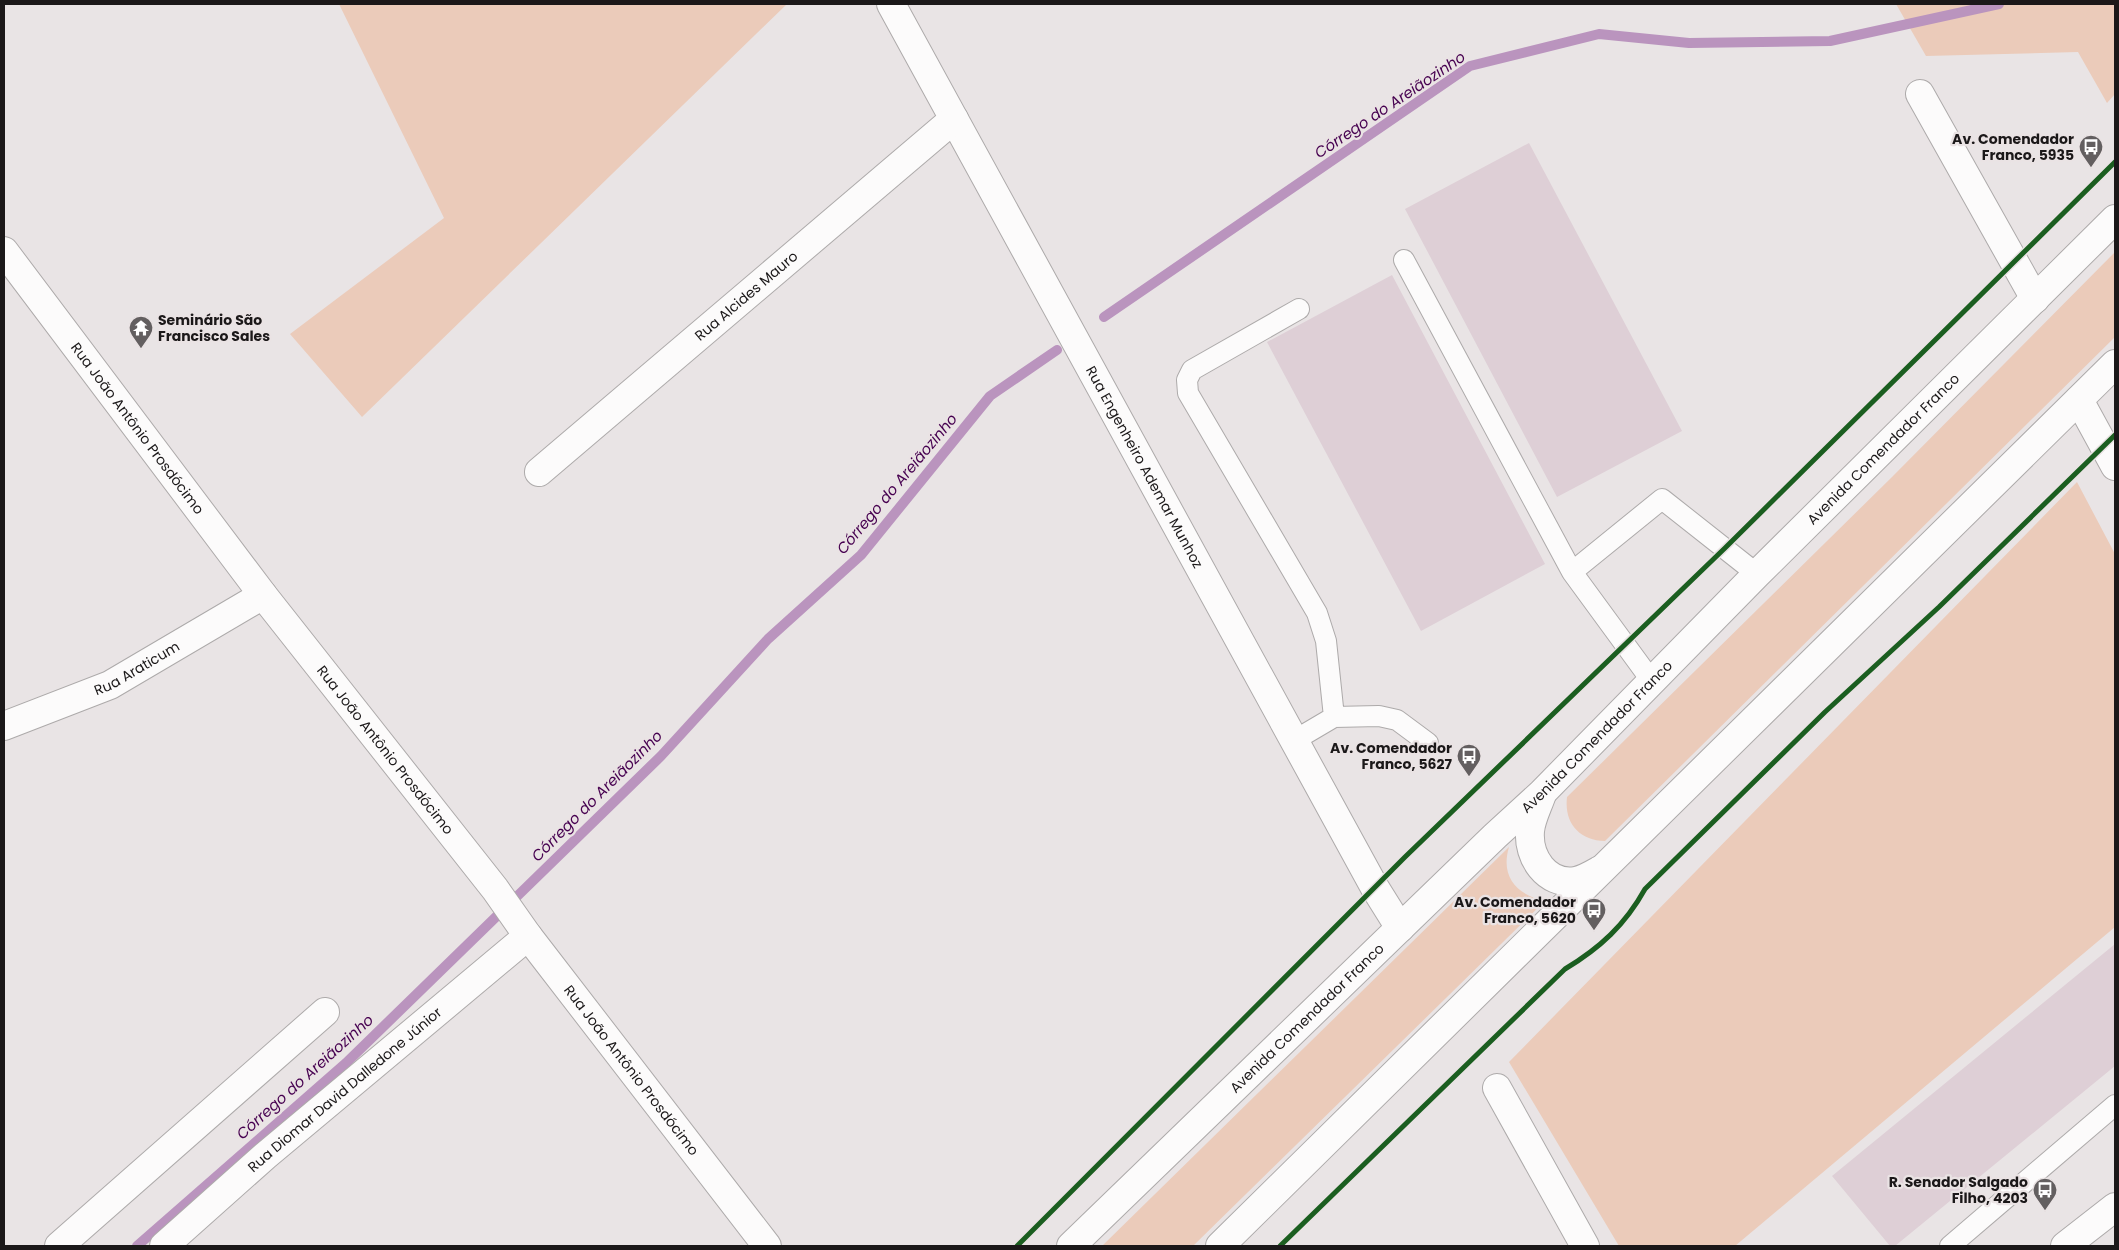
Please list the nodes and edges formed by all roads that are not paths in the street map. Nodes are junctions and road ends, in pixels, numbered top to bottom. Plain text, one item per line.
1 (891, 4) edge
2 (1920, 94) dead end
3 (954, 119) junction
4 (2115, 219) edge
5 (1404, 260) dead end
6 (9, 266) edge
7 (2035, 299) junction
8 (1299, 309) dead end
9 (2115, 364) edge
10 (2079, 400) junction
11 (2115, 466) edge
12 (539, 472) dead end
13 (1572, 572) junction
14 (1757, 574) junction
15 (263, 595) junction
16 (1651, 680) junction
17 (1334, 717) junction
18 (4, 726) edge
19 (1294, 740) junction
20 (1428, 743) dead end
21 (1542, 793) junction
22 (1604, 869) junction
23 (522, 927) junction
24 (1400, 928) junction
25 (325, 1012) dead end
26 (1497, 1088) dead end
27 (2115, 1105) edge
28 (2115, 1207) edge
29 (60, 1246) edge
30 (164, 1246) edge
31 (767, 1246) edge
32 (1071, 1246) edge
33 (1220, 1246) edge
34 (1585, 1246) edge
35 (1950, 1246) edge
36 (2066, 1246) edge

1 - 3 main road, Rua Engenheiro Ademar Munhoz
2 - 7 main road
3 - 12 main road, Rua Alcides Mauro
3 - 19 main road, Rua Engenheiro Ademar Munhoz
4 - 7 main road, Avenida Comendador Franco
5 - 13 lane
6 - 15 main road, Rua João Antônio Prosdócimo
7 - 14 main road, Avenida Comendador Franco
8 - 17 lane
9 - 10 main road
10 - 11 main road
10 - 22 main road
13 - 14 lane
13 - 16 lane
14 - 16 main road, Avenida Comendador Franco
15 - 18 main road, Rua Araticum
15 - 23 main road, Rua João Antônio Prosdócimo
16 - 21 main road, Avenida Comendador Franco
17 - 19 lane
17 - 20 lane
19 - 24 main road, Rua Engenheiro Ademar Munhoz
21 - 22 main road
21 - 24 main road, Avenida Comendador Franco
22 - 33 main road
23 - 30 main road, Rua Diomar David Dalledone Júnior
23 - 31 main road, Rua João Antônio Prosdócimo
24 - 32 main road, Avenida Comendador Franco
25 - 29 main road
26 - 34 main road
27 - 35 lane
28 - 36 main road

